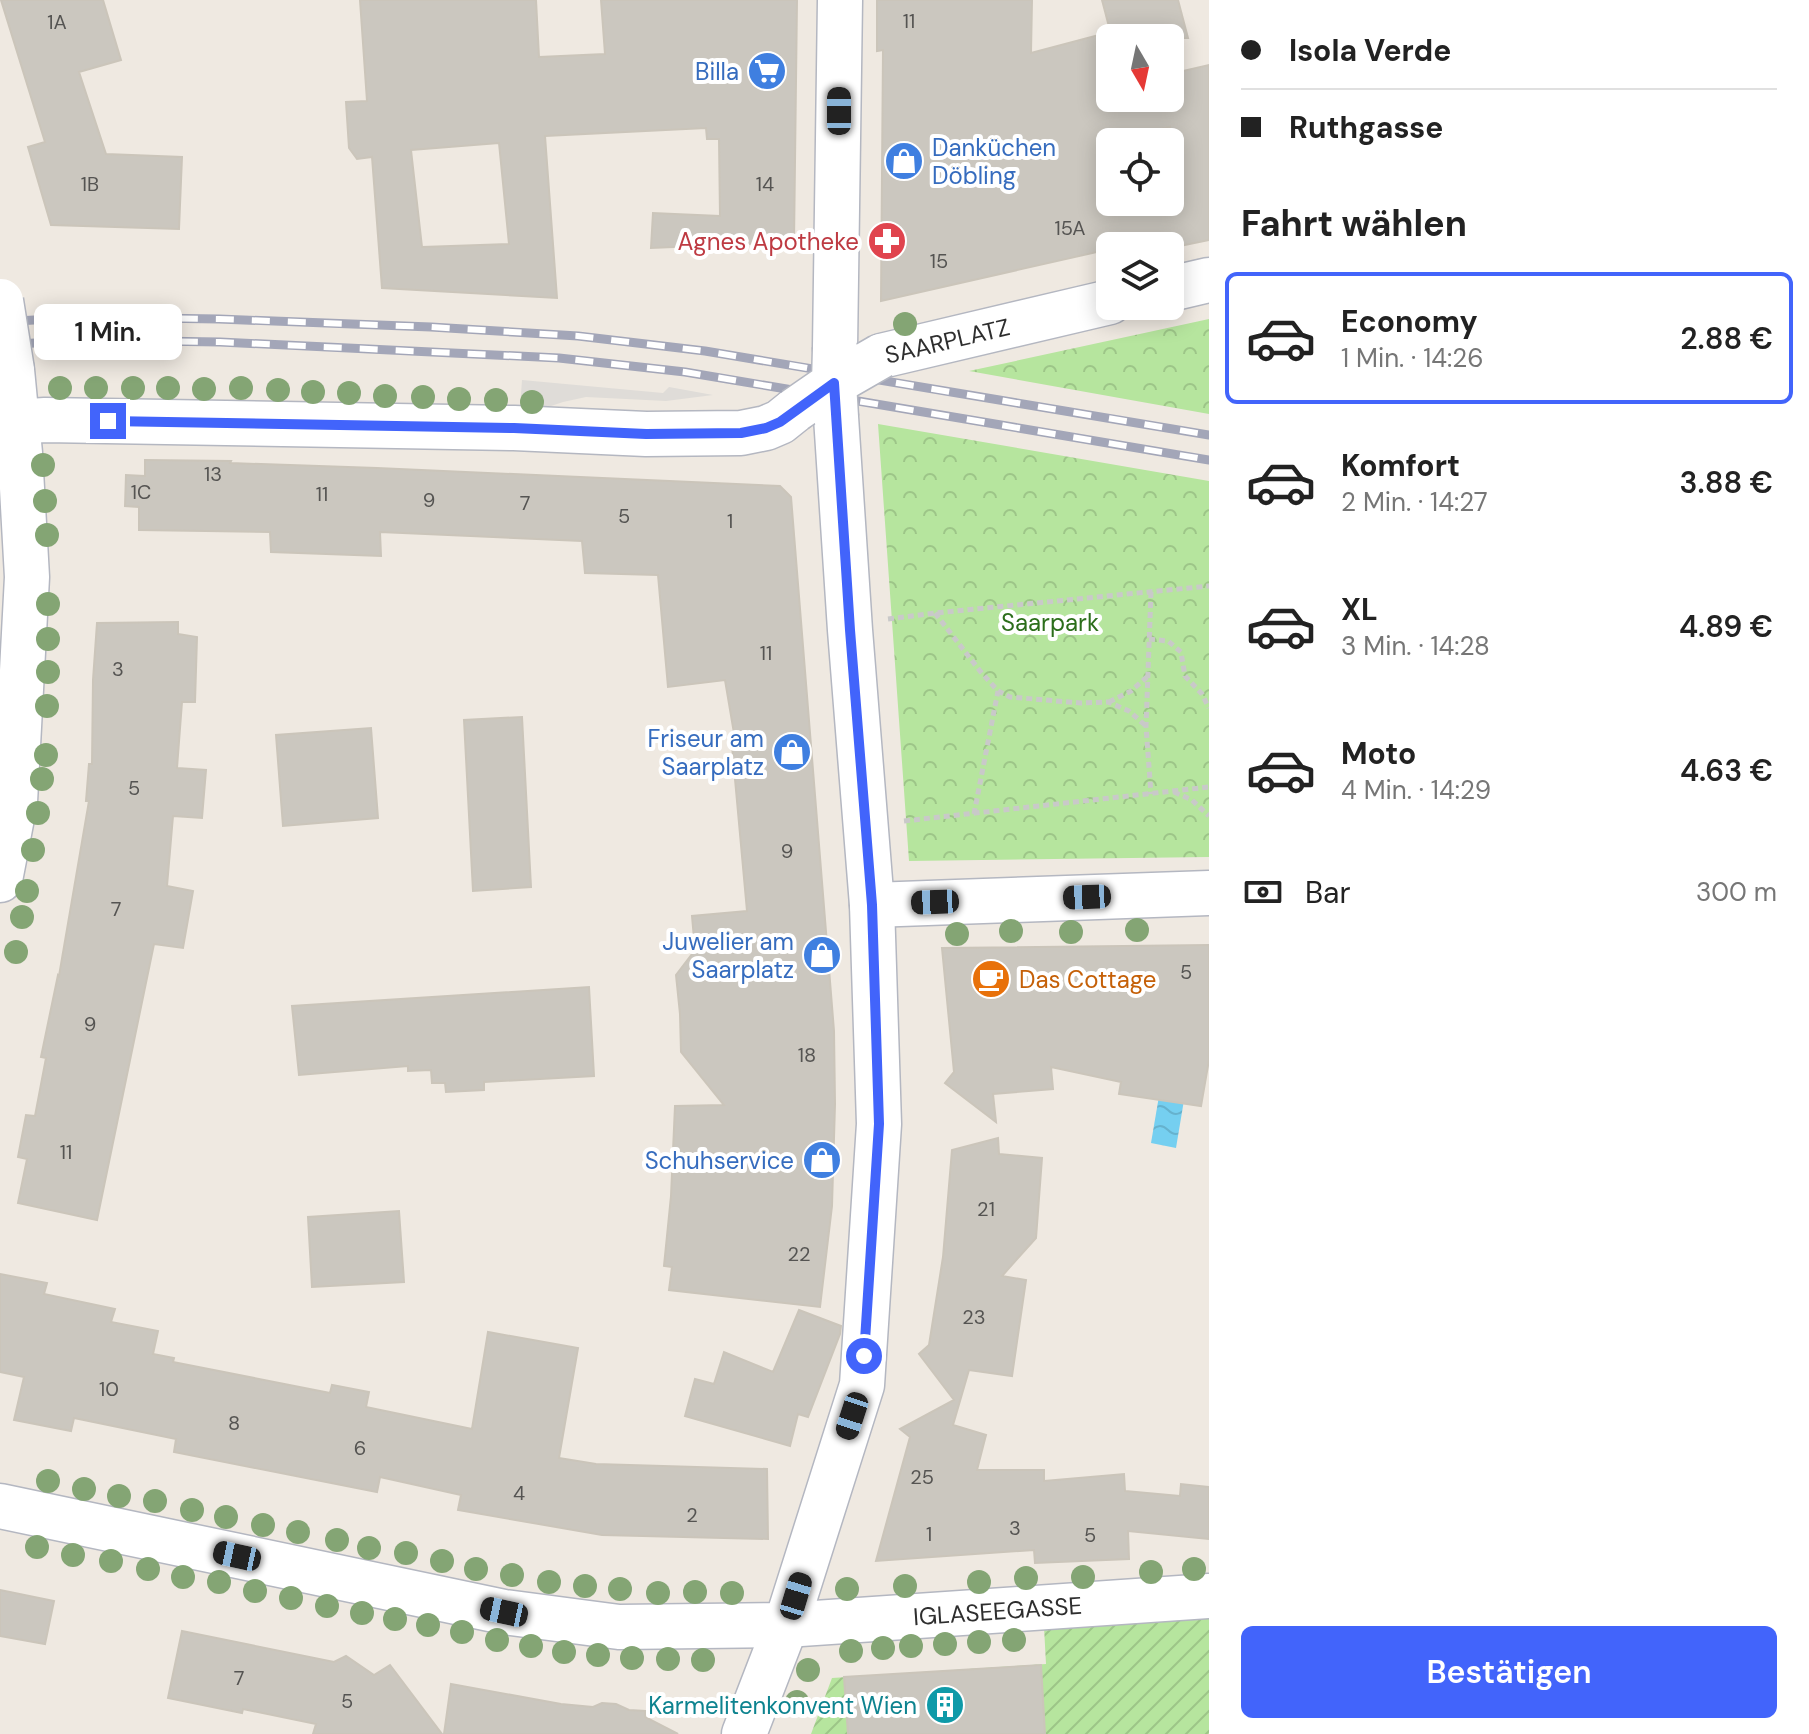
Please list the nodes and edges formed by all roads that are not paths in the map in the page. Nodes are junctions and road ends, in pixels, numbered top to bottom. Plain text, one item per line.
1 (840, 0) edge
2 (1209, 280) edge
3 (1184, 286) edge
4 (0, 300) edge
5 (1096, 305) edge
6 (825, 389) junction
7 (9, 422) edge
8 (0, 880) edge
9 (1209, 893) edge
10 (872, 905) junction
11 (0, 1506) edge
12 (1209, 1596) edge
13 (786, 1625) junction
14 (744, 1734) edge

1 - 6 street
2 - 3 street
4 - 7 street, bridge
5 - 6 street, SAARPLATZ, bridge
6 - 7 street, SAARPLATZ
6 - 10 street
7 - 8 street
9 - 10 street
10 - 13 street
11 - 13 street, IGLASEEGASSE
12 - 13 street, IGLASEEGASSE
13 - 14 street

